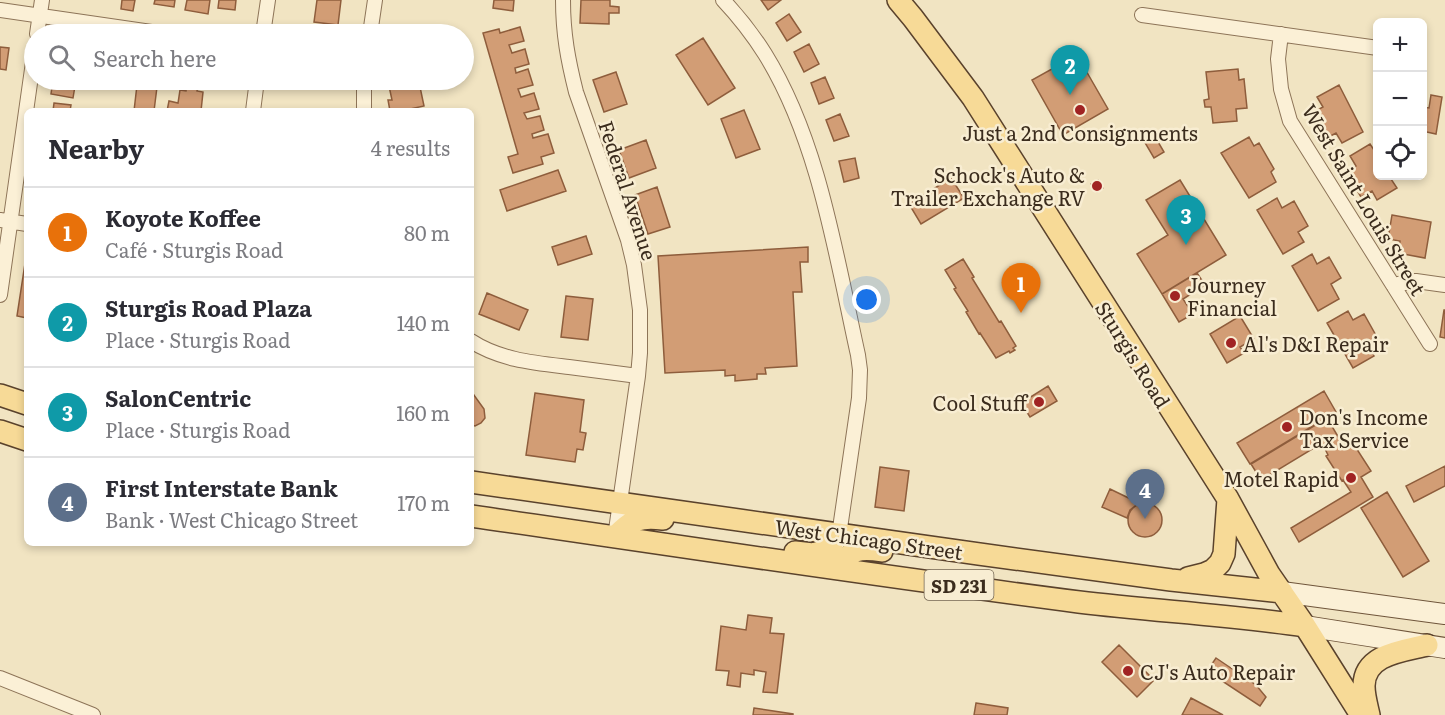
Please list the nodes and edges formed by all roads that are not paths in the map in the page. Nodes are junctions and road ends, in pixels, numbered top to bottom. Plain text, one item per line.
1 (42, 0) edge
2 (268, 0) edge
3 (375, 0) edge
4 (563, 0) edge
5 (723, 0) edge
6 (898, 0) edge
7 (0, 10) edge
8 (1142, 15) dead end
9 (40, 16) junction
10 (39, 24) edge
11 (96, 24) edge
12 (265, 24) edge
13 (371, 24) edge
14 (1281, 34) junction
15 (1373, 47) edge
16 (28, 90) edge
17 (256, 90) edge
18 (364, 90) edge
19 (25, 108) edge
20 (253, 108) edge
21 (364, 108) edge
22 (24, 112) edge
23 (5, 221) edge
24 (24, 224) edge
25 (1393, 285) junction
26 (1445, 285) edge
27 (0, 295) edge
28 (474, 342) edge
29 (1430, 344) dead end
30 (638, 376) junction
31 (0, 395) edge
32 (24, 403) edge
33 (0, 431) edge
34 (24, 439) edge
35 (474, 482) edge
36 (1228, 499) junction
37 (620, 503) junction
38 (474, 516) edge
39 (737, 520) junction
40 (839, 534) junction
41 (615, 537) junction
42 (698, 548) junction
43 (979, 554) junction
44 (835, 568) junction
45 (1171, 580) junction
46 (1282, 592) junction
47 (1445, 614) edge
48 (1305, 626) junction
49 (1436, 646) edge
50 (0, 678) edge
51 (93, 715) edge
52 (1361, 715) edge
53 (1369, 715) edge

1 - 9 street
2 - 12 street
3 - 13 street
4 - 30 street, Federal Avenue
5 - 40 street
6 - 36 main road, Sturgis Road
7 - 9 street
8 - 14 street
9 - 10 street
9 - 11 street
14 - 15 street
14 - 25 street, West Saint Louis Street
16 - 19 street
17 - 20 street
18 - 21 street
22 - 23 street
23 - 24 street
23 - 27 street
25 - 26 street
25 - 29 street, West Saint Louis Street
28 - 30 street
30 - 37 street, Federal Avenue
31 - 32 main road
33 - 34 main road
35 - 37 main road, West Chicago Street / SD 231
36 - 45 main road
36 - 46 main road, Sturgis Road
37 - 38 main road
37 - 39 main road, West Chicago Street / SD 231
37 - 41 street, Federal Avenue
38 - 41 main road, West Chicago Street / SD 231
39 - 40 main road, West Chicago Street / SD 231
39 - 41 main road
40 - 42 main road
40 - 43 main road, West Chicago Street / SD 231
40 - 44 street
41 - 42 main road, West Chicago Street / SD 231
42 - 44 main road, West Chicago Street / SD 231
43 - 44 main road
43 - 45 main road, West Chicago Street / SD 231
44 - 48 main road, West Chicago Street / SD 231
45 - 46 main road, West Chicago Street / SD 231
46 - 47 main road, West Chicago Street
46 - 48 main road, Sturgis Road
48 - 49 main road, West Chicago Street
48 - 52 main road, Sturgis Road
49 - 53 main road
50 - 51 street

